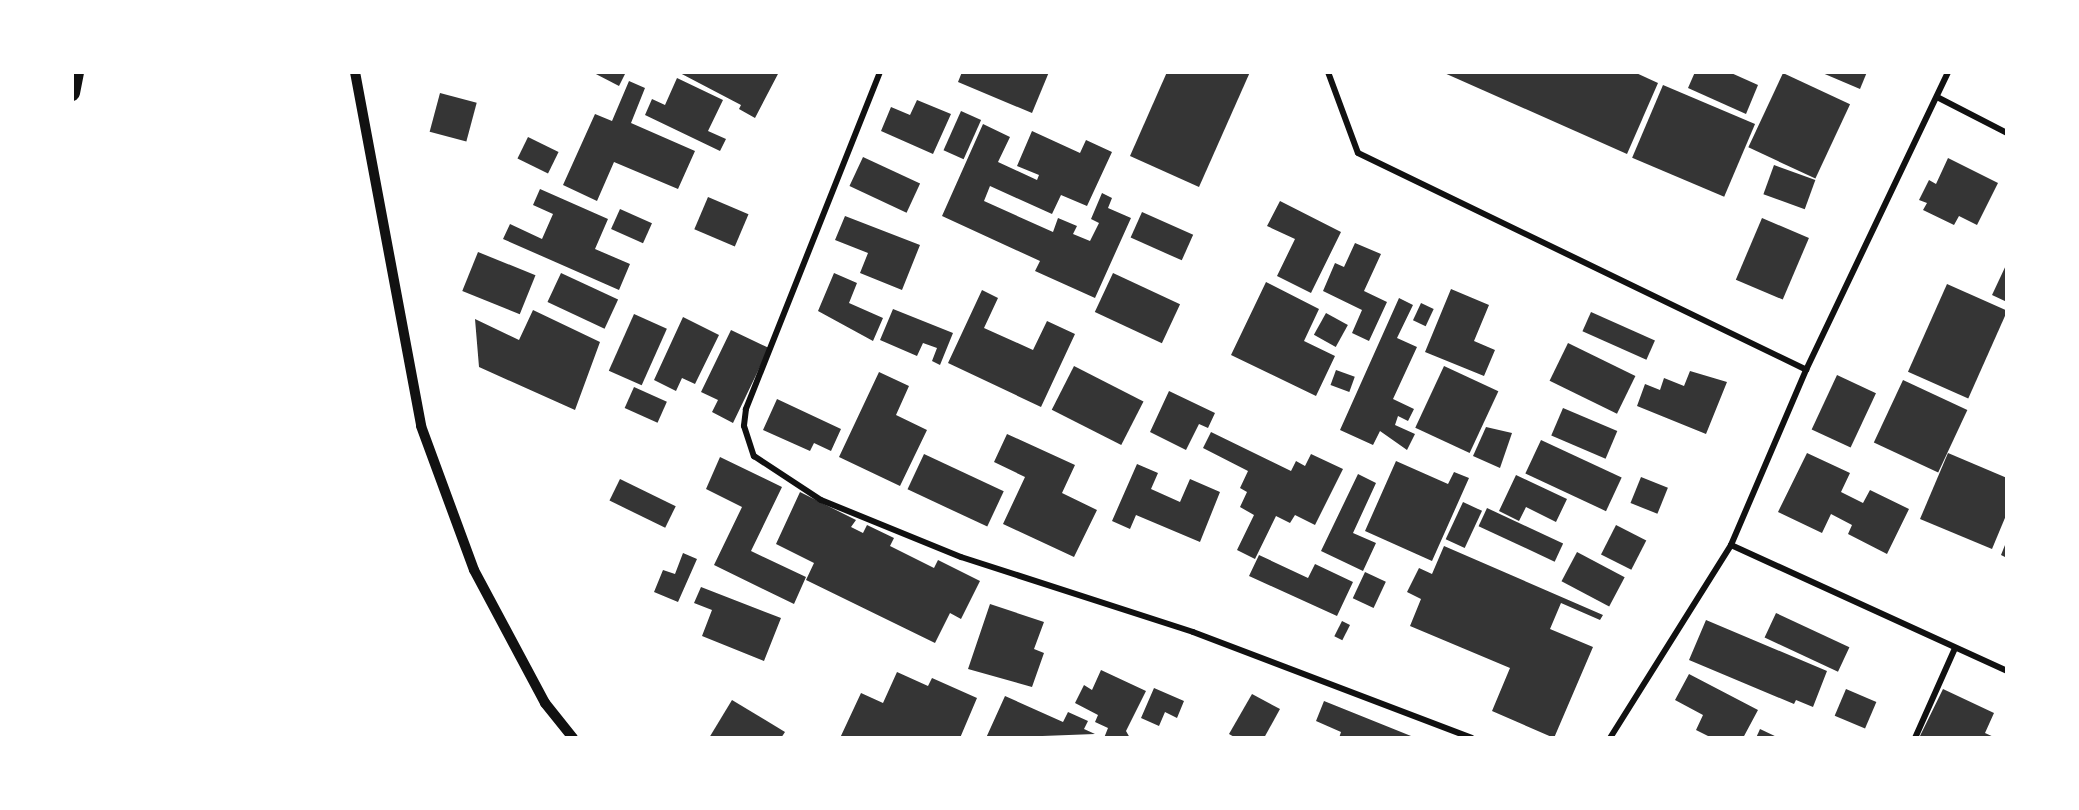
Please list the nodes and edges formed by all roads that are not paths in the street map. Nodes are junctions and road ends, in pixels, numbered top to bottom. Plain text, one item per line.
1 (76, 72) edge
2 (355, 72) edge
3 (880, 72) edge
4 (1328, 72) edge
5 (1948, 72) edge
6 (72, 93) edge
7 (1937, 97) junction
8 (2007, 133) edge
9 (1806, 370) junction
10 (1731, 545) junction
11 (1955, 648) junction
12 (2007, 671) edge
13 (573, 738) edge
14 (1472, 738) edge
15 (1610, 738) edge
16 (1915, 738) edge

1 - 6 highway
2 - 13 street
3 - 14 street
4 - 9 street
5 - 7 street
7 - 8 street
7 - 9 street
9 - 10 street
10 - 11 street
10 - 15 street
11 - 12 street
11 - 16 street

